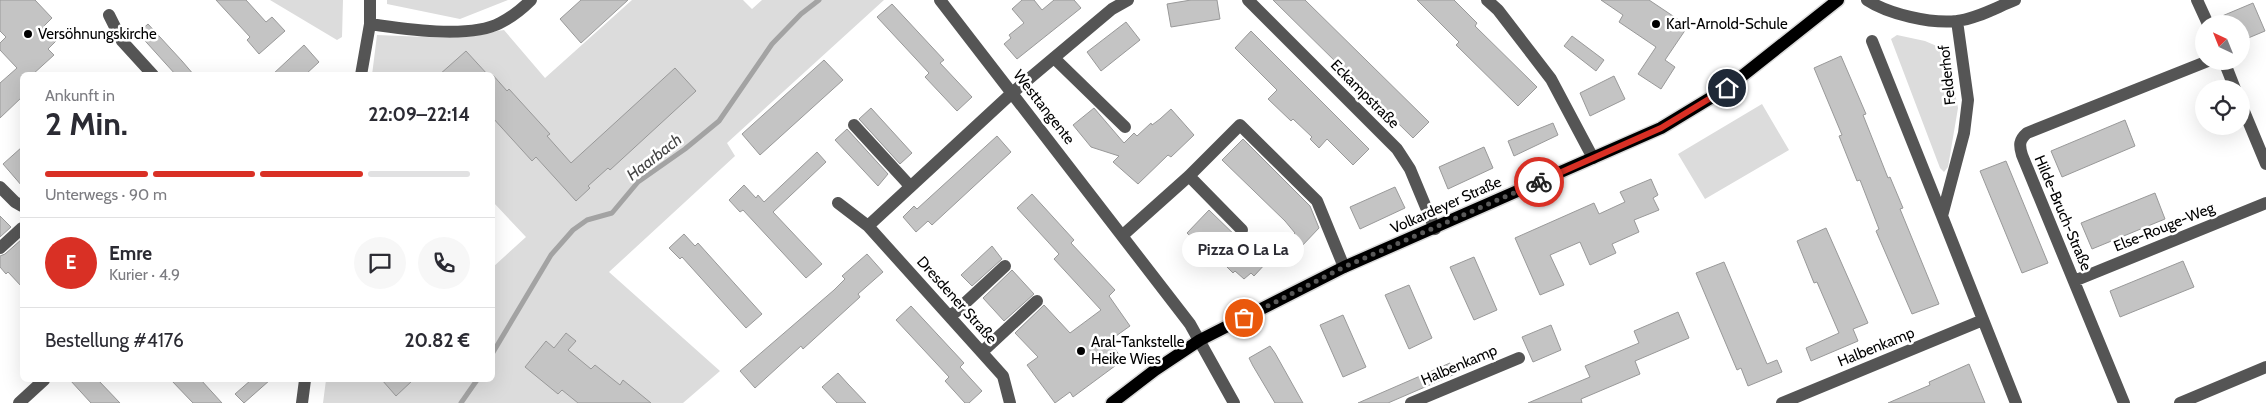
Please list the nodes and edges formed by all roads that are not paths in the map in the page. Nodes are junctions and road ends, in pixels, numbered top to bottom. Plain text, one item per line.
1 (370, 0) edge
2 (531, 0) edge
3 (940, 0) edge
4 (1128, 0) edge
5 (1248, 0) edge
6 (1488, 0) edge
7 (1838, 0) edge
8 (1867, 0) edge
9 (2015, 0) edge
10 (2197, 0) edge
11 (109, 15) dead end
12 (2204, 15) edge
13 (1957, 21) junction
14 (370, 24) junction
15 (1872, 41) dead end
16 (1054, 58) junction
17 (2195, 66) edge
18 (150, 72) edge
19 (362, 72) edge
20 (1012, 93) junction
21 (854, 126) dead end
22 (2250, 126) edge
23 (1125, 127) dead end
24 (1593, 158) junction
25 (2266, 164) edge
26 (1189, 176) junction
27 (0, 186) edge
28 (910, 186) junction
29 (838, 203) dead end
30 (2266, 203) edge
31 (20, 205) edge
32 (1942, 216) junction
33 (868, 226) junction
34 (1435, 228) junction
35 (20, 230) edge
36 (1242, 230) dead end
37 (1122, 235) junction
38 (0, 248) edge
39 (1005, 266) dead end
40 (1344, 267) junction
41 (2074, 281) junction
42 (1037, 301) dead end
43 (950, 317) junction
44 (1983, 320) junction
45 (1200, 340) junction
46 (982, 352) junction
47 (1519, 358) dead end
48 (2266, 367) edge
49 (42, 382) edge
50 (305, 382) edge
51 (19, 403) edge
52 (302, 403) edge
53 (1010, 403) edge
54 (1112, 403) edge
55 (1234, 403) edge
56 (1411, 403) edge
57 (1782, 403) edge
58 (2016, 403) edge
59 (2124, 403) edge
60 (2180, 403) edge

1 - 14 street
2 - 14 street
3 - 20 street, Westtangente
4 - 16 street
5 - 34 street, Eckampstraße
6 - 24 street
7 - 24 main road, Volkardeyer Straße
8 - 13 street
9 - 13 street
10 - 12 street
11 - 18 street
13 - 32 street, Felderhof
14 - 19 street
15 - 32 street
16 - 20 street
16 - 23 street
17 - 41 street, Hilde-Bruch-Straße
20 - 28 street
20 - 37 street, Westtangente
21 - 28 street
22 - 25 street
24 - 34 main road, Volkardeyer Straße
26 - 36 street
26 - 37 street
26 - 40 street
27 - 31 street
28 - 33 street
29 - 33 street, Dresdener Straße
30 - 41 street, Else-Rouge-Weg
32 - 44 street
33 - 43 street, Dresdener Straße
34 - 40 main road, Volkardeyer Straße
35 - 38 street
37 - 45 street, Westtangente
39 - 43 street
40 - 45 main road, Volkardeyer Straße
41 - 59 street, Hilde-Bruch-Straße
42 - 46 street
43 - 46 street, Dresdener Straße
44 - 57 street, Halbenkamp
44 - 58 street
45 - 54 main road, Volkardeyer Straße
45 - 55 street, Westtangente
46 - 53 street, Dresdener Straße
47 - 56 street, Halbenkamp
48 - 60 street
49 - 51 street
50 - 52 street

